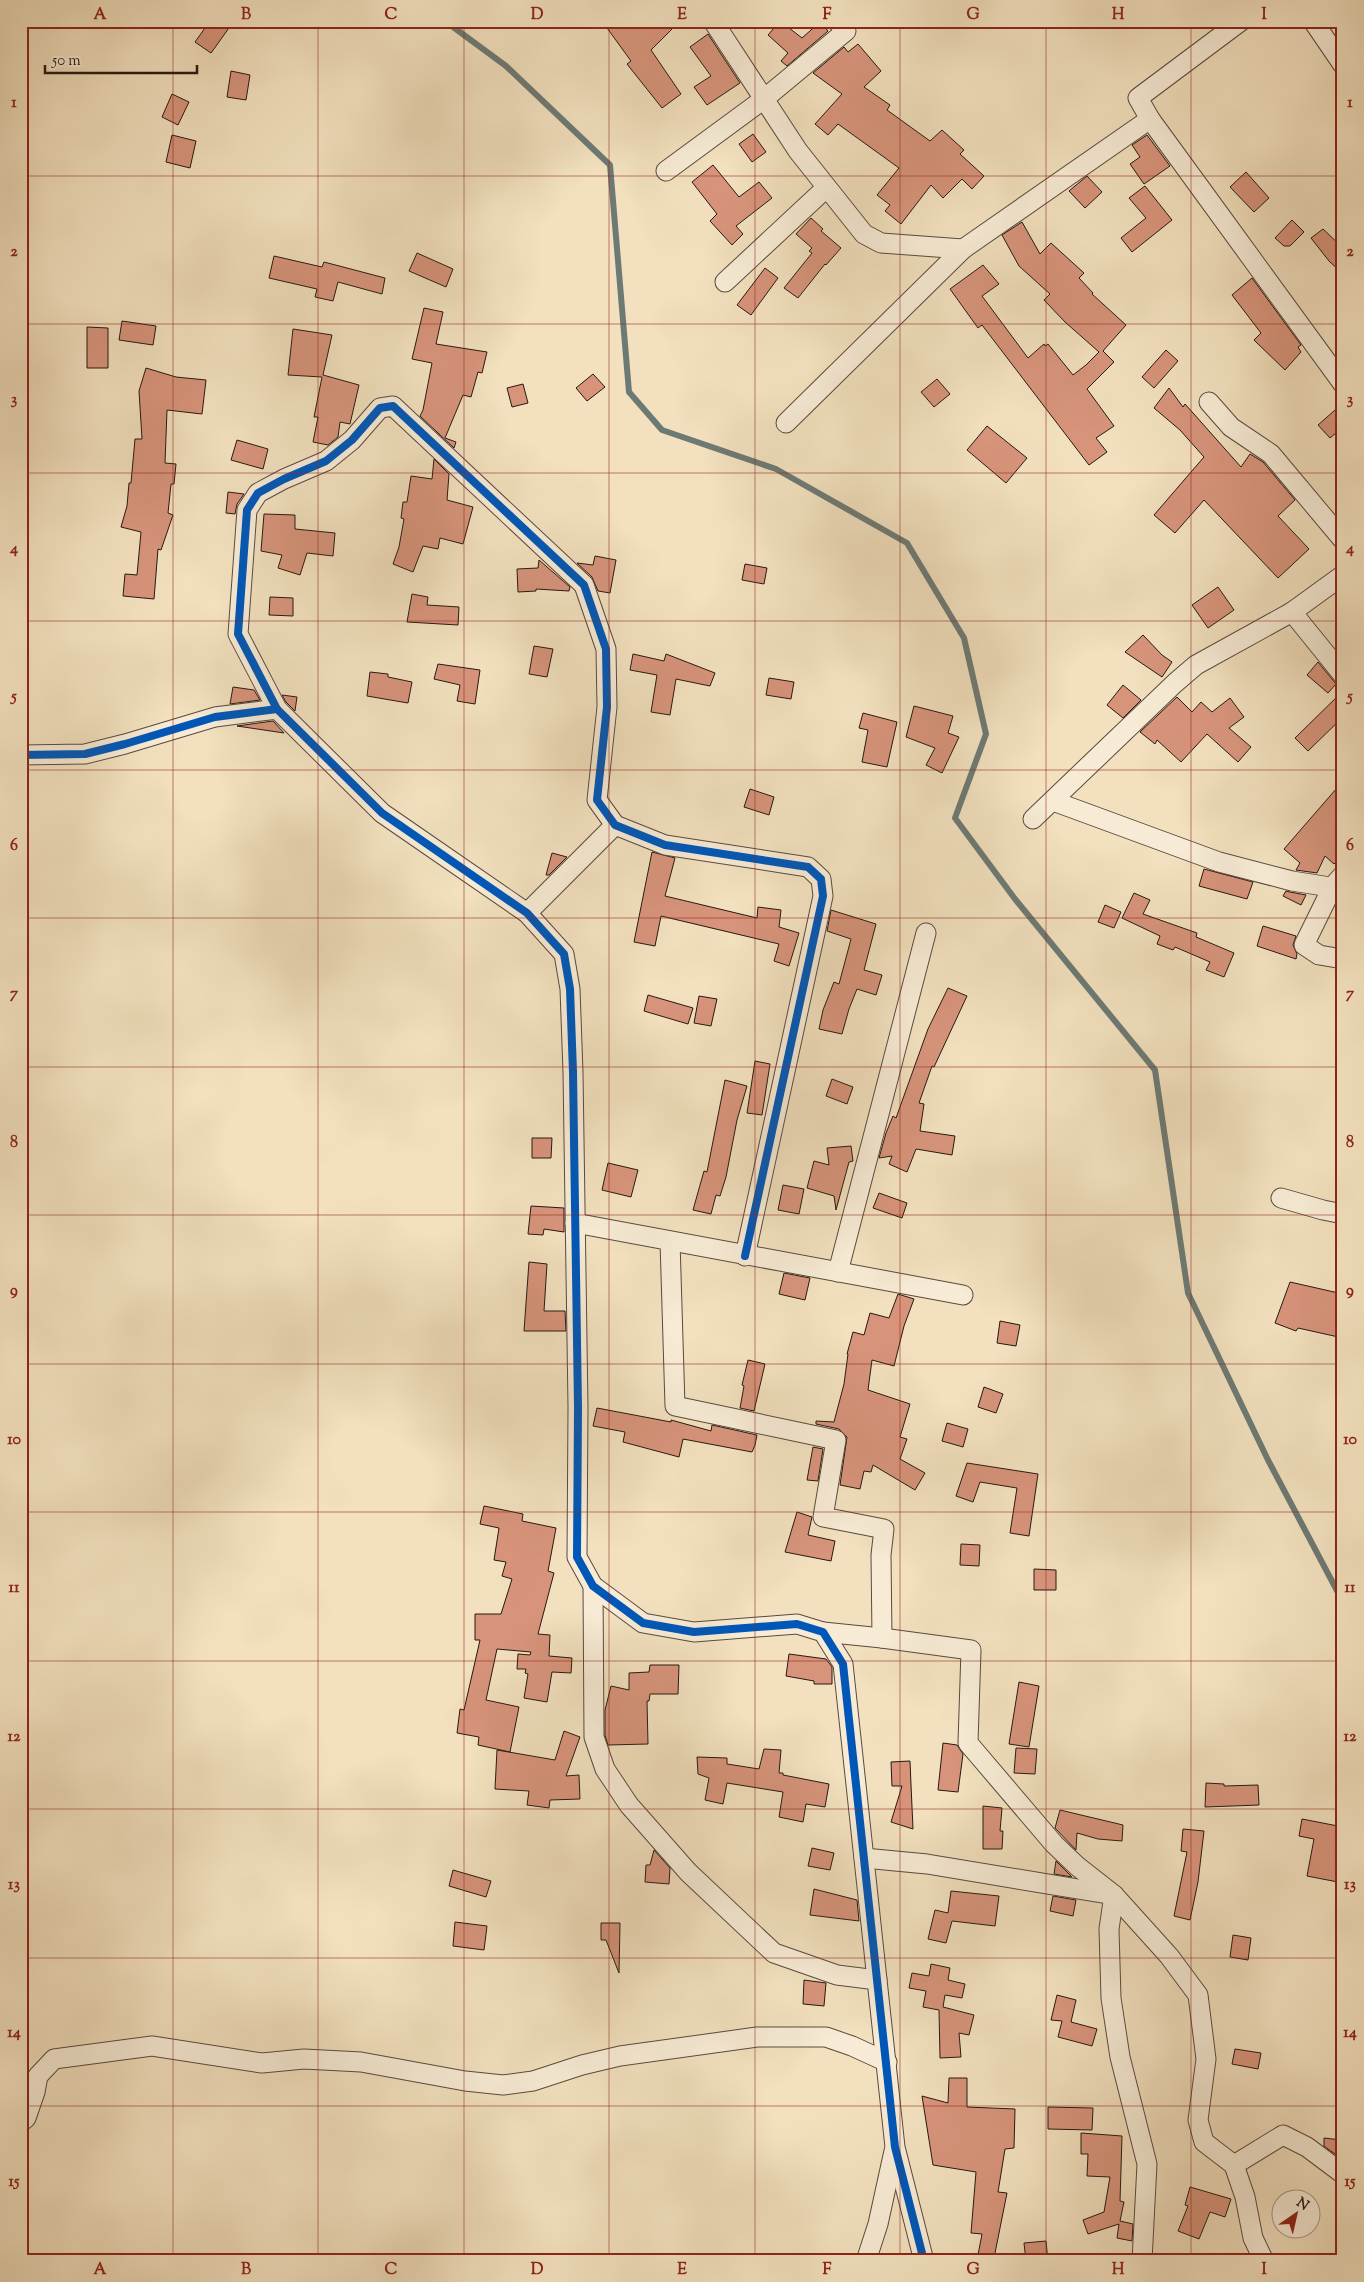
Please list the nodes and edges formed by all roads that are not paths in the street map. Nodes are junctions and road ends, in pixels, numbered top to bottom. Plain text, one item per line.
1 (713, 21) edge
2 (837, 21) edge
3 (1241, 21) edge
4 (1312, 21) edge
5 (1343, 65) edge
6 (764, 99) junction
7 (1150, 119) junction
8 (666, 171) dead end
9 (826, 188) junction
10 (963, 249) junction
11 (725, 282) dead end
12 (1343, 384) edge
13 (1209, 402) dead end
14 (786, 423) dead end
15 (1343, 540) edge
16 (1343, 576) edge
17 (1292, 612) junction
18 (1343, 675) edge
19 (277, 709) junction
20 (21, 756) edge
21 (1052, 801) junction
22 (1033, 820) dead end
23 (614, 825) junction
24 (1340, 883) edge
25 (527, 913) junction
26 (926, 933) dead end
27 (1343, 959) edge
28 (1281, 1198) dead end
29 (1343, 1214) edge
30 (575, 1223) junction
31 (670, 1241) junction
32 (745, 1256) junction
33 (838, 1272) junction
34 (963, 1295) dead end
35 (593, 1586) junction
36 (823, 1632) junction
37 (882, 1638) junction
38 (864, 1858) junction
39 (1114, 1894) junction
40 (877, 1980) junction
41 (886, 2062) junction
42 (21, 2122) edge
43 (895, 2147) junction
44 (1234, 2165) junction
45 (1343, 2174) edge
46 (866, 2261) edge
47 (924, 2261) edge
48 (1142, 2261) edge
49 (1264, 2261) edge

1 - 6 street
2 - 6 street
3 - 7 street
4 - 5 street
6 - 8 street
6 - 9 street
7 - 10 street
7 - 12 street
9 - 10 street
9 - 11 street
10 - 14 street
13 - 15 street
16 - 17 street
17 - 18 street
17 - 21 street
19 - 20 street
19 - 23 street
19 - 25 street
21 - 22 street
21 - 24 street
23 - 25 street
23 - 32 street
24 - 27 street
25 - 30 street
26 - 33 street
28 - 29 street
30 - 31 street
30 - 35 street
31 - 32 street
31 - 37 street
32 - 33 street
33 - 34 street
35 - 36 street
35 - 40 street
36 - 37 street
36 - 38 street
37 - 39 street
38 - 39 street
38 - 40 street
39 - 44 street
39 - 48 street
40 - 41 street
41 - 42 street
41 - 43 street
43 - 46 street
43 - 47 street
44 - 45 street
44 - 49 street

